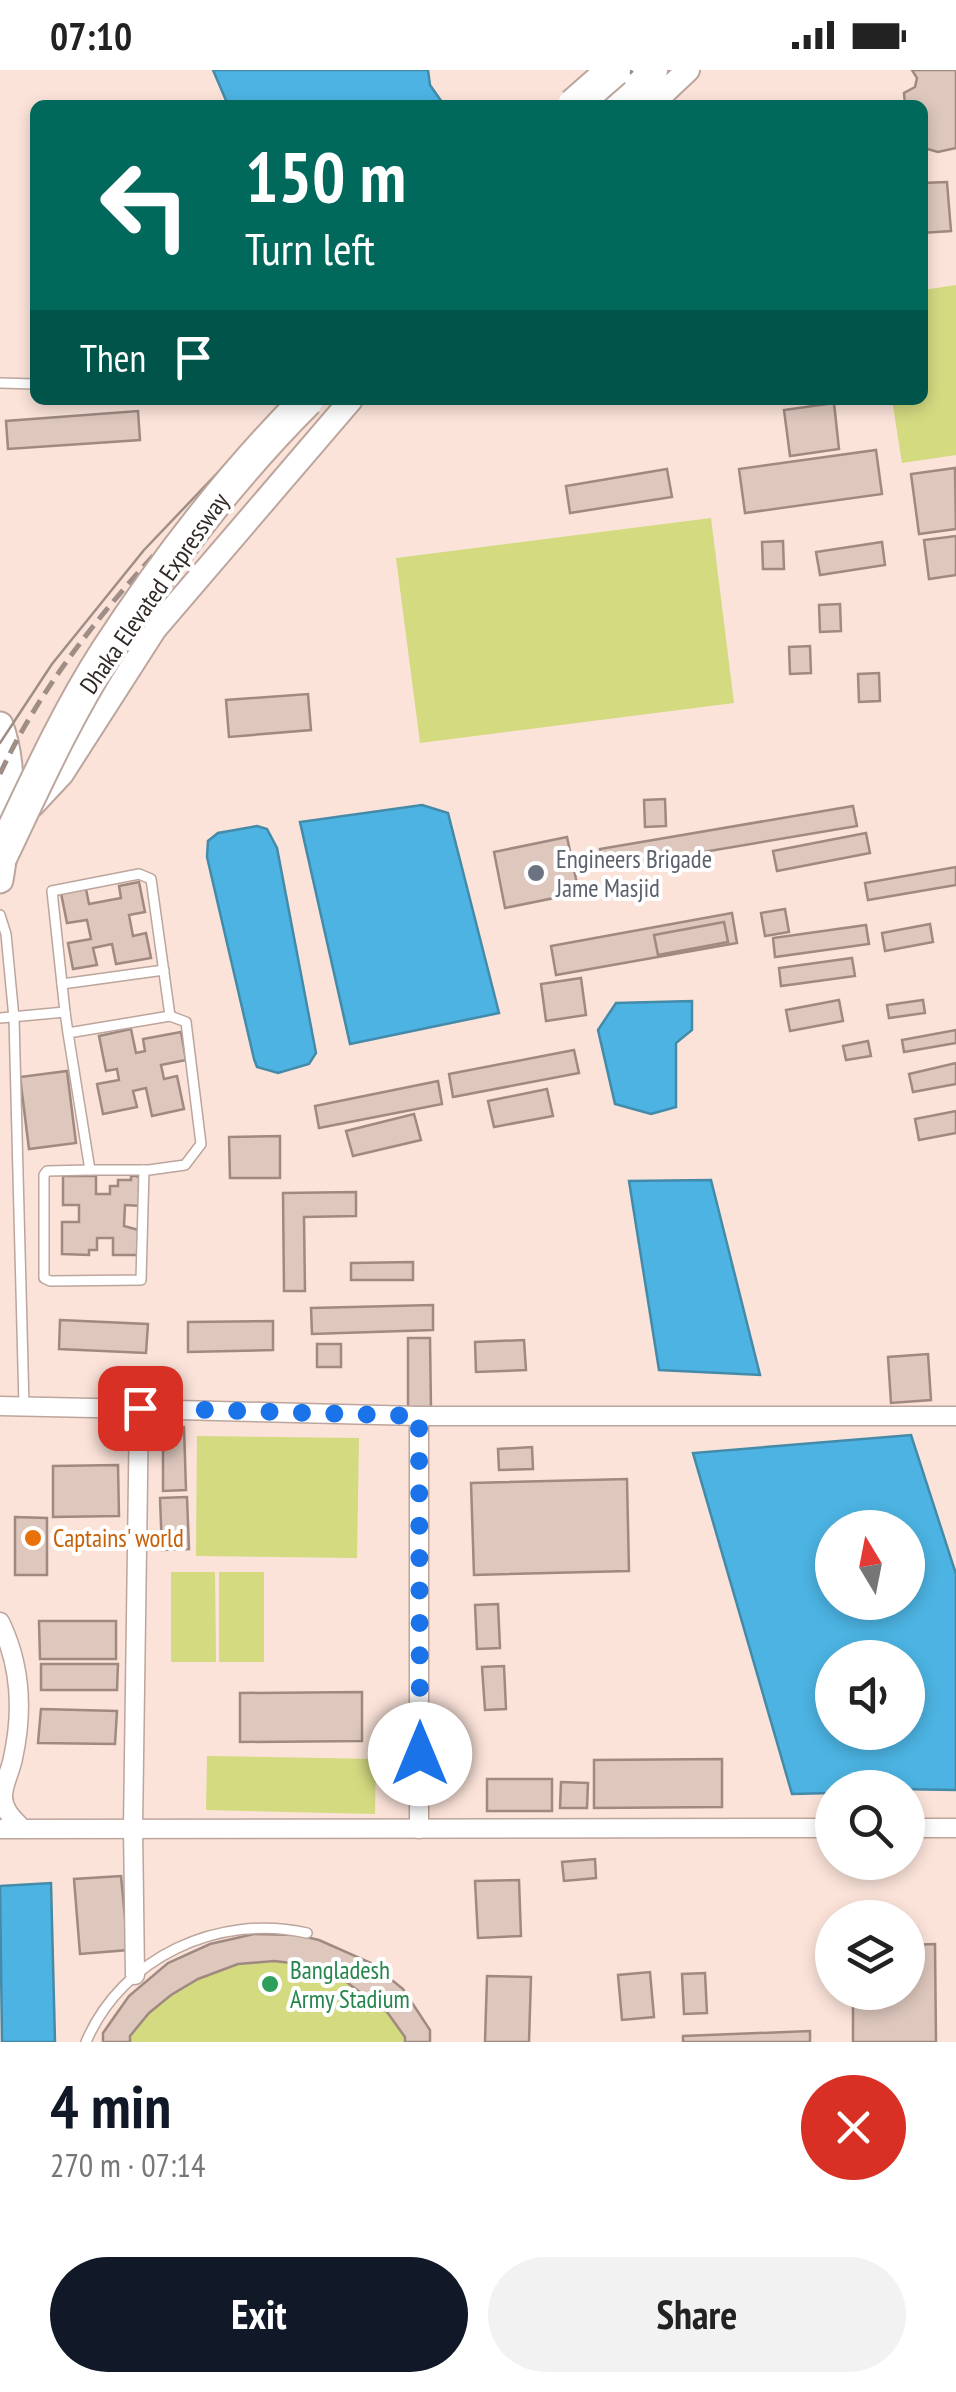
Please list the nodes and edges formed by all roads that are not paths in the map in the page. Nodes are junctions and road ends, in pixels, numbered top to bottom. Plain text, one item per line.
1 (614, 70) edge
2 (651, 70) edge
3 (688, 70) edge
4 (580, 100) edge
5 (619, 100) edge
6 (656, 100) edge
7 (0, 384) edge
8 (30, 384) edge
9 (273, 405) edge
10 (302, 405) edge
11 (347, 405) edge
12 (0, 726) edge
13 (2, 834) edge
14 (0, 880) edge
15 (0, 916) edge
16 (164, 970) junction
17 (62, 984) junction
18 (66, 1012) junction
19 (170, 1016) junction
20 (0, 1018) edge
21 (14, 1018) junction
22 (68, 1032) junction
23 (90, 1170) junction
24 (144, 1170) junction
25 (0, 1406) edge
26 (24, 1406) junction
27 (140, 1408) junction
28 (419, 1416) junction
29 (956, 1416) edge
30 (0, 1622) edge
31 (2, 1798) edge
32 (22, 1828) junction
33 (133, 1828) junction
34 (815, 1828) edge
35 (925, 1828) edge
36 (956, 1828) edge
37 (0, 1829) edge
38 (420, 1829) junction
39 (306, 1932) dead end
40 (135, 1975) junction
41 (86, 2042) edge

1 - 4 highway, bridge
2 - 5 highway
3 - 6 street
7 - 8 lane
9 - 13 highway, Dhaka Elevated Expressway
10 - 13 highway, Dhaka Elevated Expressway, bridge
11 - 13 street
12 - 13 main road
13 - 14 main road
15 - 21 lane
16 - 17 lane
16 - 17 lane
16 - 19 lane
17 - 18 lane
18 - 21 lane
18 - 22 lane
19 - 22 lane
19 - 24 lane
20 - 21 lane
21 - 26 lane
22 - 23 lane
23 - 24 lane
23 - 24 lane
25 - 26 street
26 - 27 street
27 - 28 street
27 - 33 street
28 - 29 street
28 - 38 street
30 - 31 street
31 - 32 street
32 - 33 street
32 - 37 street
33 - 38 street
33 - 40 street
34 - 38 street
35 - 36 street
39 - 40 lane
40 - 41 lane

